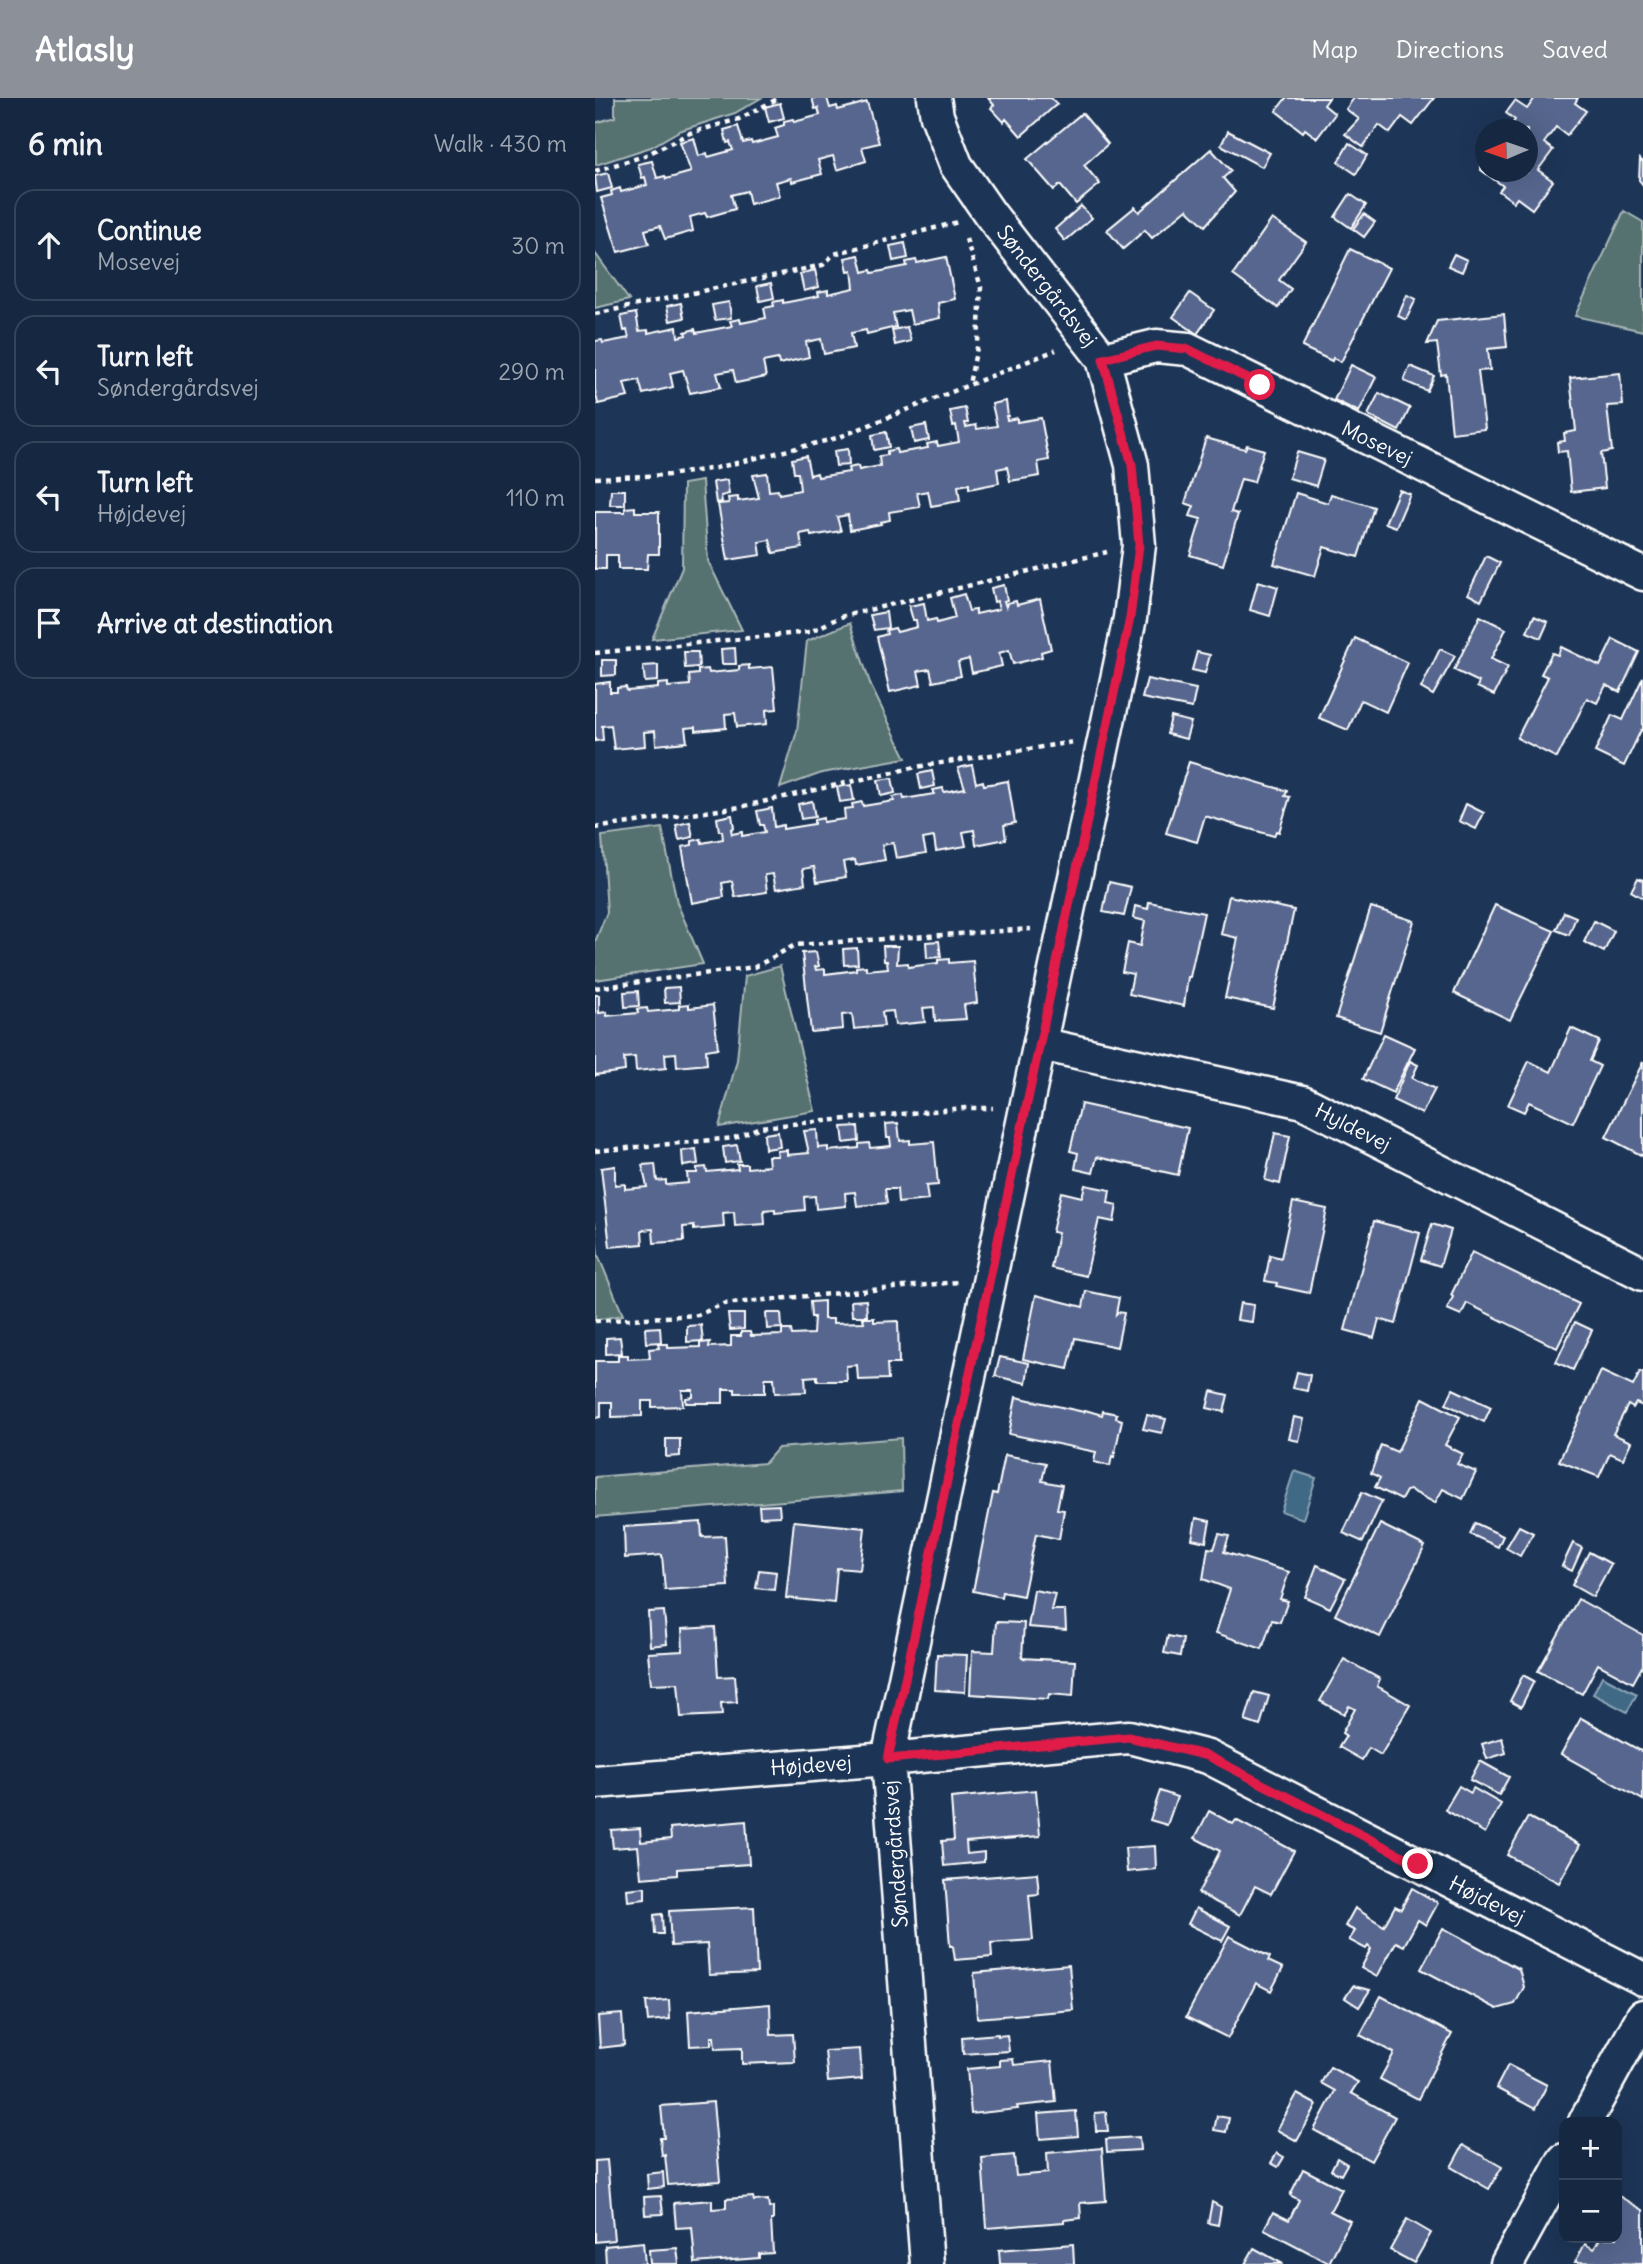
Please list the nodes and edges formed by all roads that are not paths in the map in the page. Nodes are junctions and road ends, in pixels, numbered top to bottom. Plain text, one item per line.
1 (934, 98) edge
2 (1095, 349) junction
3 (1643, 574) edge
4 (1040, 1044) junction
5 (1643, 1274) edge
6 (888, 1759) junction
7 (595, 1782) edge
8 (1643, 1979) edge
9 (1643, 2016) edge
10 (1588, 2117) edge
11 (1559, 2169) edge
12 (927, 2264) edge
13 (1507, 2264) edge

1 - 2 street, Søndergårdsvej
2 - 3 street, Mosevej
2 - 4 street, Søndergårdsvej
4 - 5 street, Hyldevej
4 - 6 street, Søndergårdsvej
6 - 7 street, Højdevej
6 - 8 street, Højdevej
6 - 12 street, Søndergårdsvej
9 - 10 street
11 - 13 street

